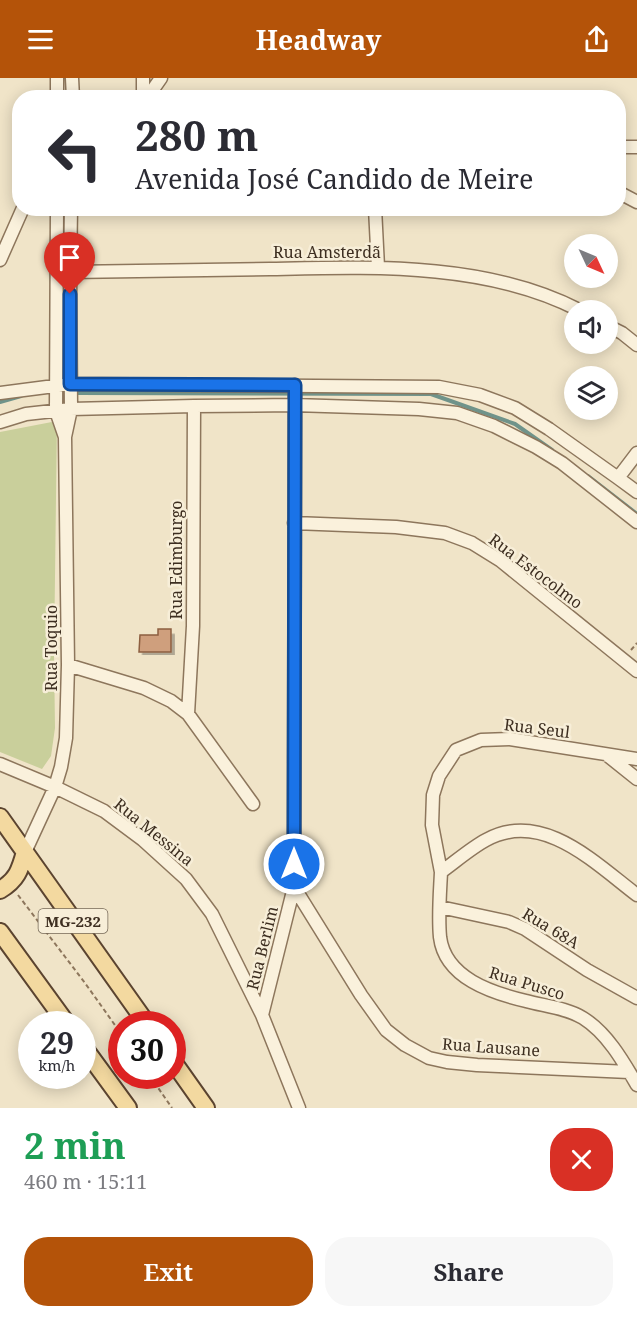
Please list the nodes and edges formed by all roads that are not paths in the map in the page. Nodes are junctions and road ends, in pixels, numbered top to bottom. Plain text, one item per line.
1 (161, 78) edge
2 (151, 90) edge
3 (19, 216) edge
4 (57, 216) edge
5 (72, 216) edge
6 (375, 216) edge
7 (0, 260) edge
8 (378, 267) junction
9 (70, 272) junction
10 (564, 304) edge
11 (618, 331) edge
12 (637, 345) edge
13 (70, 384) junction
14 (56, 386) junction
15 (0, 393) edge
16 (295, 396) junction
17 (194, 406) junction
18 (71, 409) junction
19 (56, 411) junction
20 (0, 422) edge
21 (65, 437) junction
22 (637, 453) edge
23 (618, 478) junction
24 (637, 492) edge
25 (637, 522) edge
26 (294, 523) junction
27 (68, 665) junction
28 (637, 671) edge
29 (188, 714) junction
30 (606, 754) junction
31 (637, 759) edge
32 (0, 764) edge
33 (637, 779) edge
34 (55, 787) junction
35 (253, 804) dead end
36 (0, 817) edge
37 (25, 852) junction
38 (441, 872) junction
39 (294, 886) junction
40 (5, 887) edge
41 (637, 895) edge
42 (440, 907) junction
43 (0, 932) edge
44 (637, 998) edge
45 (58, 1011) edge
46 (138, 1011) edge
47 (262, 1015) junction
48 (96, 1065) edge
49 (629, 1072) junction
50 (186, 1080) edge
51 (637, 1085) edge
52 (128, 1108) edge
53 (206, 1108) edge
54 (299, 1108) edge

1 - 2 street
3 - 7 street
4 - 14 street, Rua Toquio
5 - 9 street, Rua Toquio
6 - 8 street
8 - 9 street, Rua Amsterdã
8 - 10 street, Rua Amsterdã
9 - 13 street, Rua Toquio
11 - 12 street
13 - 14 street
13 - 16 street
13 - 18 street, Rua Toquio
14 - 15 street
14 - 19 street, Rua Toquio
16 - 17 street
16 - 23 street
16 - 25 street
16 - 26 street, Rua Berlim
17 - 18 street
17 - 29 street, Rua Edimburgo
18 - 19 street
18 - 21 street, Rua Toquio
19 - 20 street
19 - 21 street, Rua Toquio
21 - 27 street, Rua Toquio
22 - 23 street
23 - 24 street
26 - 28 street, Rua Estocolmo
26 - 39 street, Rua Berlim
27 - 29 street
27 - 34 street, Rua Toquio
29 - 35 street
30 - 31 street, Rua Seul
30 - 33 street
30 - 38 street, Rua Seul
32 - 34 street, Rua Messina
34 - 37 street, Rua Toquio
34 - 47 street, Rua Messina
36 - 37 main road, MG-232
37 - 40 main road
37 - 46 main road, MG-232
38 - 41 street
38 - 42 street, Rua Pusco
39 - 47 street, Rua Berlim
39 - 49 street, Rua Lausane
42 - 44 street, Rua 68A
42 - 49 street, Rua Pusco
43 - 45 main road
47 - 54 street, Rua Messina
48 - 52 main road
49 - 51 street, Rua Pusco
50 - 53 main road

